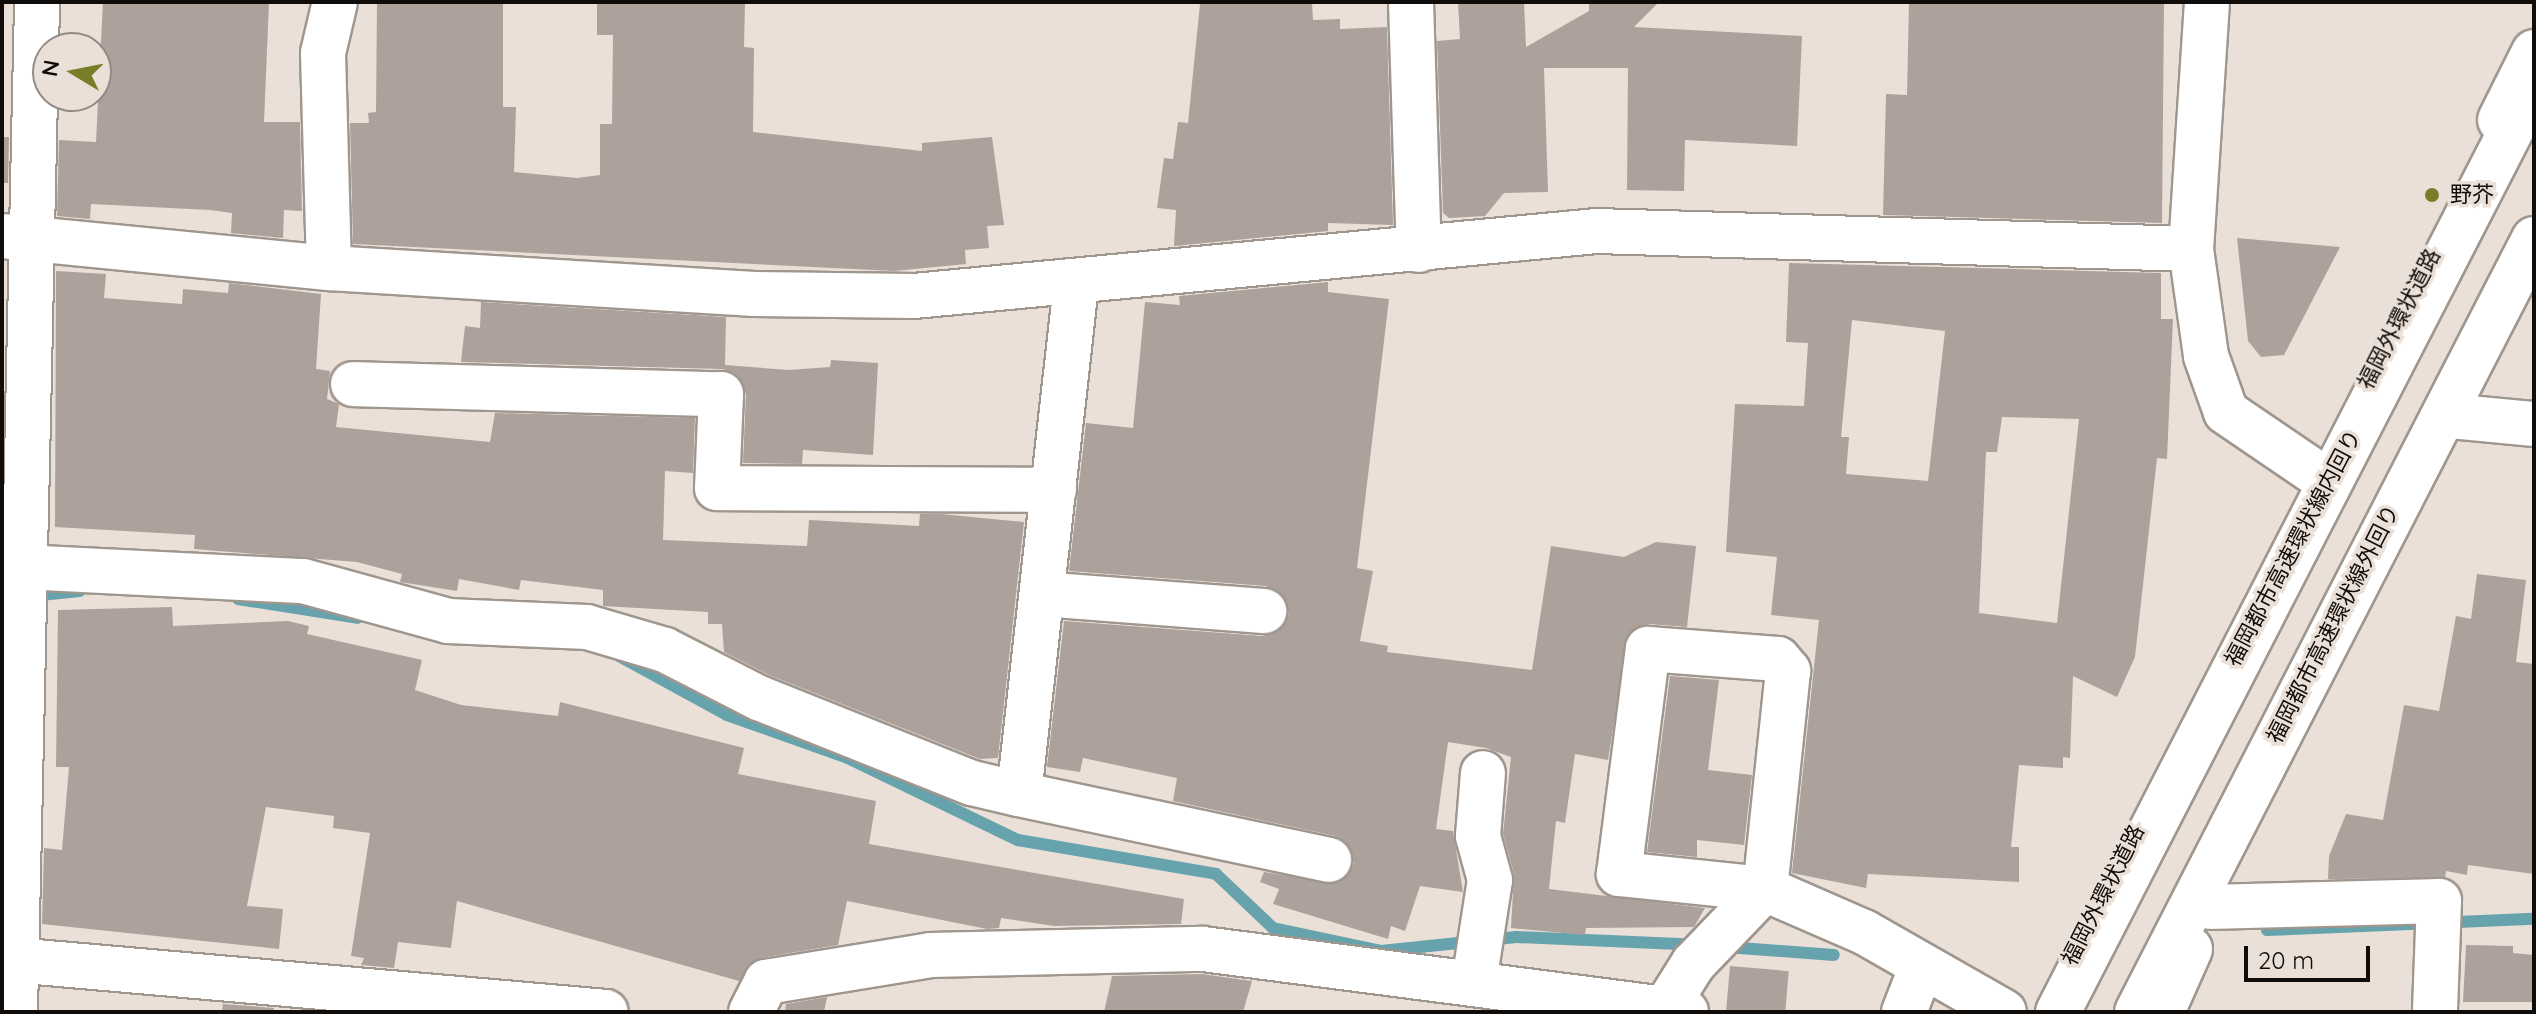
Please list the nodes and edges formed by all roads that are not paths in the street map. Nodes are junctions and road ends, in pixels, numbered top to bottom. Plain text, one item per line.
1 (37, 2) edge
2 (335, 2) edge
3 (1411, 2) edge
4 (2207, 2) edge
5 (2534, 52) edge
6 (2534, 86) edge
7 (17, 238) edge
8 (2534, 239) edge
9 (2191, 249) junction
10 (1419, 250) junction
11 (2534, 256) edge
12 (329, 268) junction
13 (1076, 285) junction
14 (353, 384) dead end
15 (2449, 416) junction
16 (2534, 424) edge
17 (2320, 476) junction
18 (1054, 490) junction
19 (15, 569) edge
20 (1042, 594) junction
21 (1264, 611) dead end
22 (1483, 773) dead end
23 (1019, 794) junction
24 (1329, 860) dead end
25 (1752, 900) junction
26 (2210, 907) junction
27 (8, 959) edge
28 (1922, 966) junction
29 (1474, 982) junction
30 (1675, 1010) edge
31 (15, 1012) edge
32 (606, 1012) edge
33 (751, 1012) edge
34 (1904, 1012) edge
35 (2004, 1012) edge
36 (2043, 1012) edge
37 (2058, 1012) edge
38 (2137, 1012) edge
39 (2162, 1012) edge
40 (2435, 1012) edge

1 - 7 main road
2 - 12 main road
3 - 10 main road
4 - 9 main road
5 - 17 main road, 福岡外環状道路
6 - 37 main road, 福岡都市高速環状線内回り
7 - 12 main road
7 - 19 main road
8 - 38 main road, 福岡都市高速環状線外回り
9 - 10 main road
9 - 17 main road
10 - 13 main road
11 - 15 main road
12 - 13 main road
13 - 18 main road
14 - 18 main road
15 - 16 main road
15 - 26 main road
17 - 36 main road, 福岡外環状道路
18 - 20 main road
19 - 23 main road
19 - 27 main road
20 - 21 main road
20 - 23 main road
22 - 29 main road
23 - 24 main road
25 - 25 main road
25 - 28 main road
25 - 30 main road
26 - 39 main road
26 - 40 main road
27 - 31 main road
27 - 32 main road
28 - 34 main road
28 - 35 main road
29 - 30 main road
29 - 33 main road

